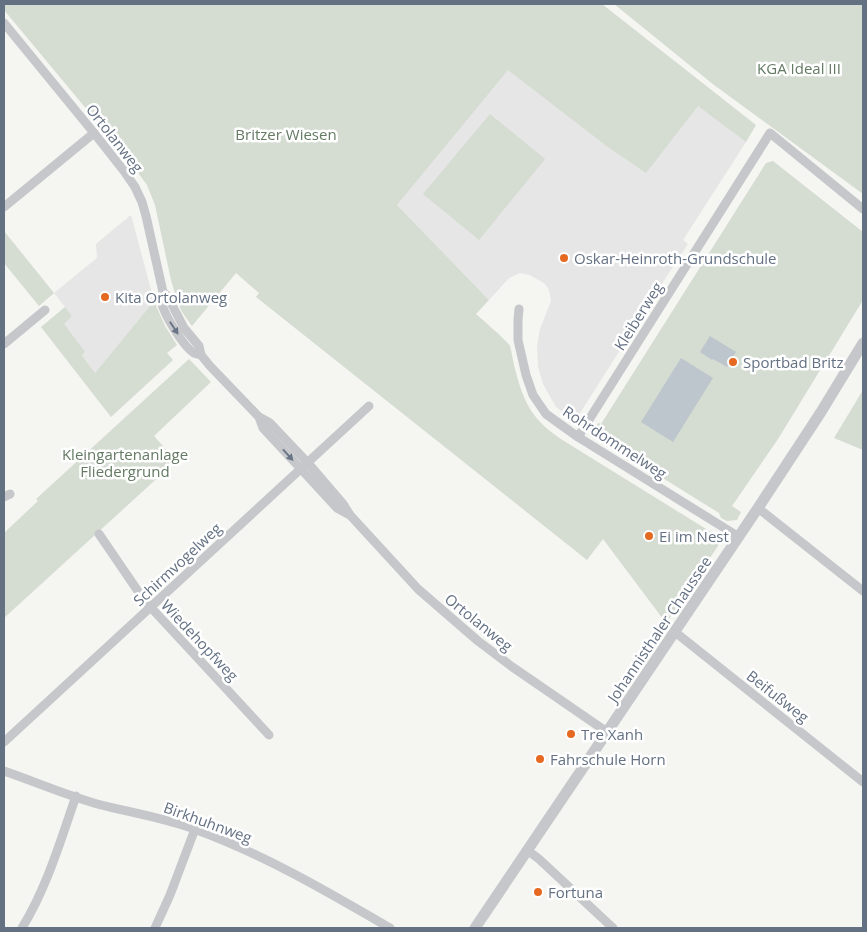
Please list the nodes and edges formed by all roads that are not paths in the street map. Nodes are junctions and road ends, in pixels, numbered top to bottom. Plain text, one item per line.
1 (4, 23) edge
2 (7, 34) edge
3 (94, 133) junction
4 (4, 208) edge
5 (863, 209) edge
6 (519, 309) dead end
7 (45, 310) dead end
8 (863, 343) edge
9 (4, 344) edge
10 (369, 406) dead end
11 (578, 437) junction
12 (305, 466) junction
13 (758, 508) junction
14 (99, 534) dead end
15 (739, 537) junction
16 (863, 591) edge
17 (151, 607) junction
18 (675, 632) junction
19 (607, 732) junction
20 (269, 735) dead end
21 (4, 742) edge
22 (4, 771) edge
23 (863, 782) edge
24 (76, 796) junction
25 (195, 829) junction
26 (527, 850) junction
27 (22, 928) edge
28 (155, 928) edge
29 (390, 928) edge
30 (475, 928) edge
31 (613, 928) edge

1 - 2 street, Ortolanweg
2 - 3 street, Ortolanweg
3 - 4 street
3 - 12 street, Ortolanweg
5 - 11 street, Kleiberweg
6 - 11 street, Rohrdommelweg
7 - 9 street
8 - 13 street, Johannisthaler Chaussee
10 - 12 street, Schirmvogelweg
11 - 15 street, Rohrdommelweg
12 - 17 street, Schirmvogelweg
12 - 19 street, Ortolanweg
13 - 15 street, Johannisthaler Chaussee
13 - 16 street
14 - 17 street, Wiedehopfweg
15 - 18 street, Johannisthaler Chaussee
17 - 20 street, Wiedehopfweg
17 - 21 street, Schirmvogelweg
18 - 19 street, Johannisthaler Chaussee
18 - 23 street, Beifußweg
19 - 26 street, Johannisthaler Chaussee
22 - 24 street, Birkhuhnweg
24 - 25 street, Birkhuhnweg
24 - 27 street
25 - 28 street
25 - 29 street, Birkhuhnweg
26 - 30 street, Johannisthaler Chaussee
26 - 31 street

